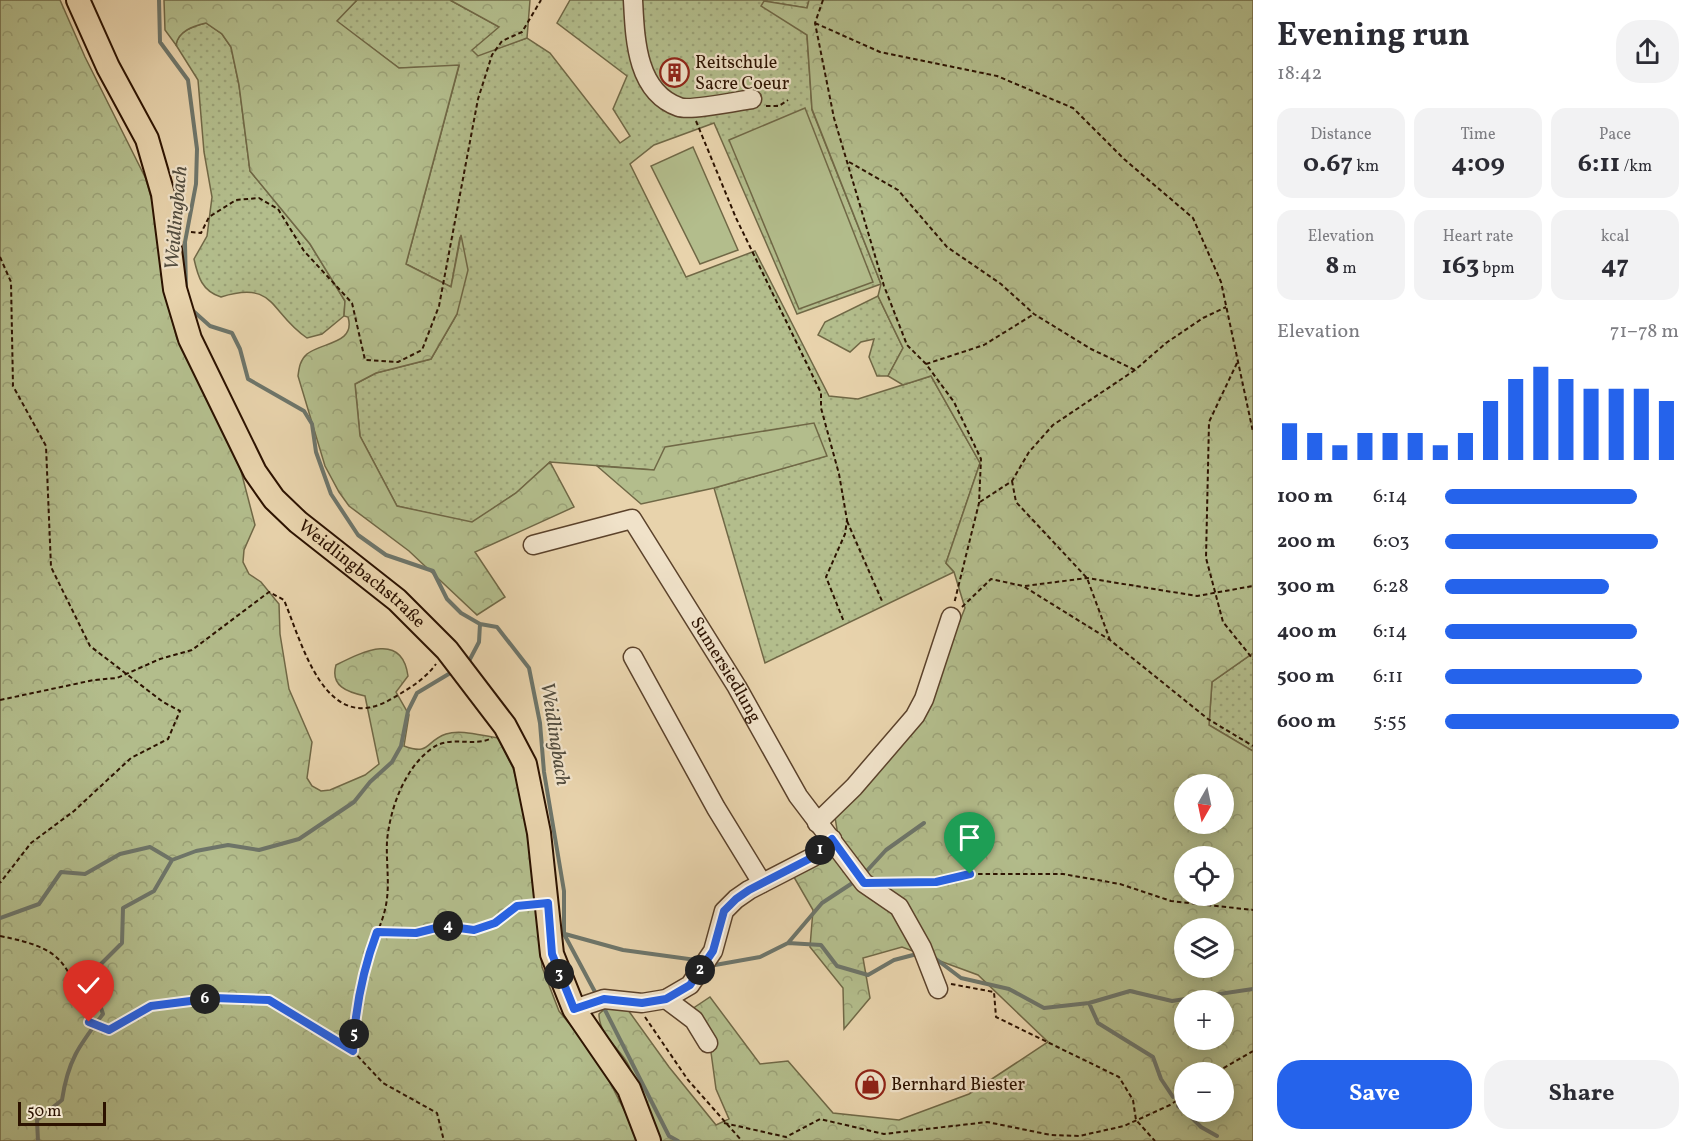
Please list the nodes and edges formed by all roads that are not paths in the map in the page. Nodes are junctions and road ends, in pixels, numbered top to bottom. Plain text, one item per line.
1 (78, 0) edge
2 (633, 0) edge
3 (752, 99) road end
4 (533, 545) dead end
5 (951, 617) road end
6 (633, 657) dead end
7 (817, 823) junction
8 (832, 839) junction
9 (762, 883) junction
10 (938, 989) road end
11 (666, 999) junction
12 (574, 1009) junction
13 (708, 1043) dead end
14 (649, 1141) edge

1 - 12 main road, Weidlingbachstraße
2 - 3 street
4 - 7 street, Sumersiedlung
5 - 7 street
6 - 9 street
7 - 8 street, Sumersiedlung
8 - 9 street
8 - 10 street, Sumersiedlung
9 - 11 street
11 - 12 street
11 - 13 street
12 - 14 main road, Weidlingbachstraße

